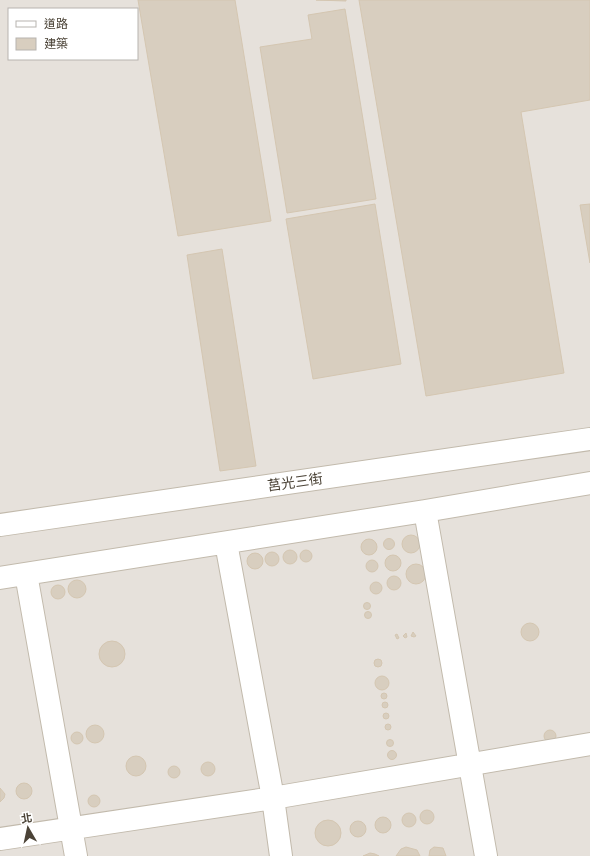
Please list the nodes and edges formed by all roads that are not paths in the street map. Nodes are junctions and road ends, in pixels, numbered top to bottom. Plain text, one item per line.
1 (590, 439) edge
2 (590, 484) edge
3 (425, 511) junction
4 (0, 525) edge
5 (226, 543) junction
6 (26, 574) junction
7 (0, 578) edge
8 (590, 744) edge
9 (471, 765) junction
10 (273, 798) junction
11 (72, 829) junction
12 (0, 840) edge
13 (76, 856) edge
14 (280, 856) edge
15 (486, 856) edge

1 - 4 street, 莒光三街
2 - 3 street
3 - 5 street
3 - 9 street
5 - 6 street
5 - 10 street
6 - 7 street
6 - 11 street
8 - 9 street
9 - 10 street
9 - 15 street
10 - 11 street
10 - 14 street
11 - 12 street
11 - 13 street

